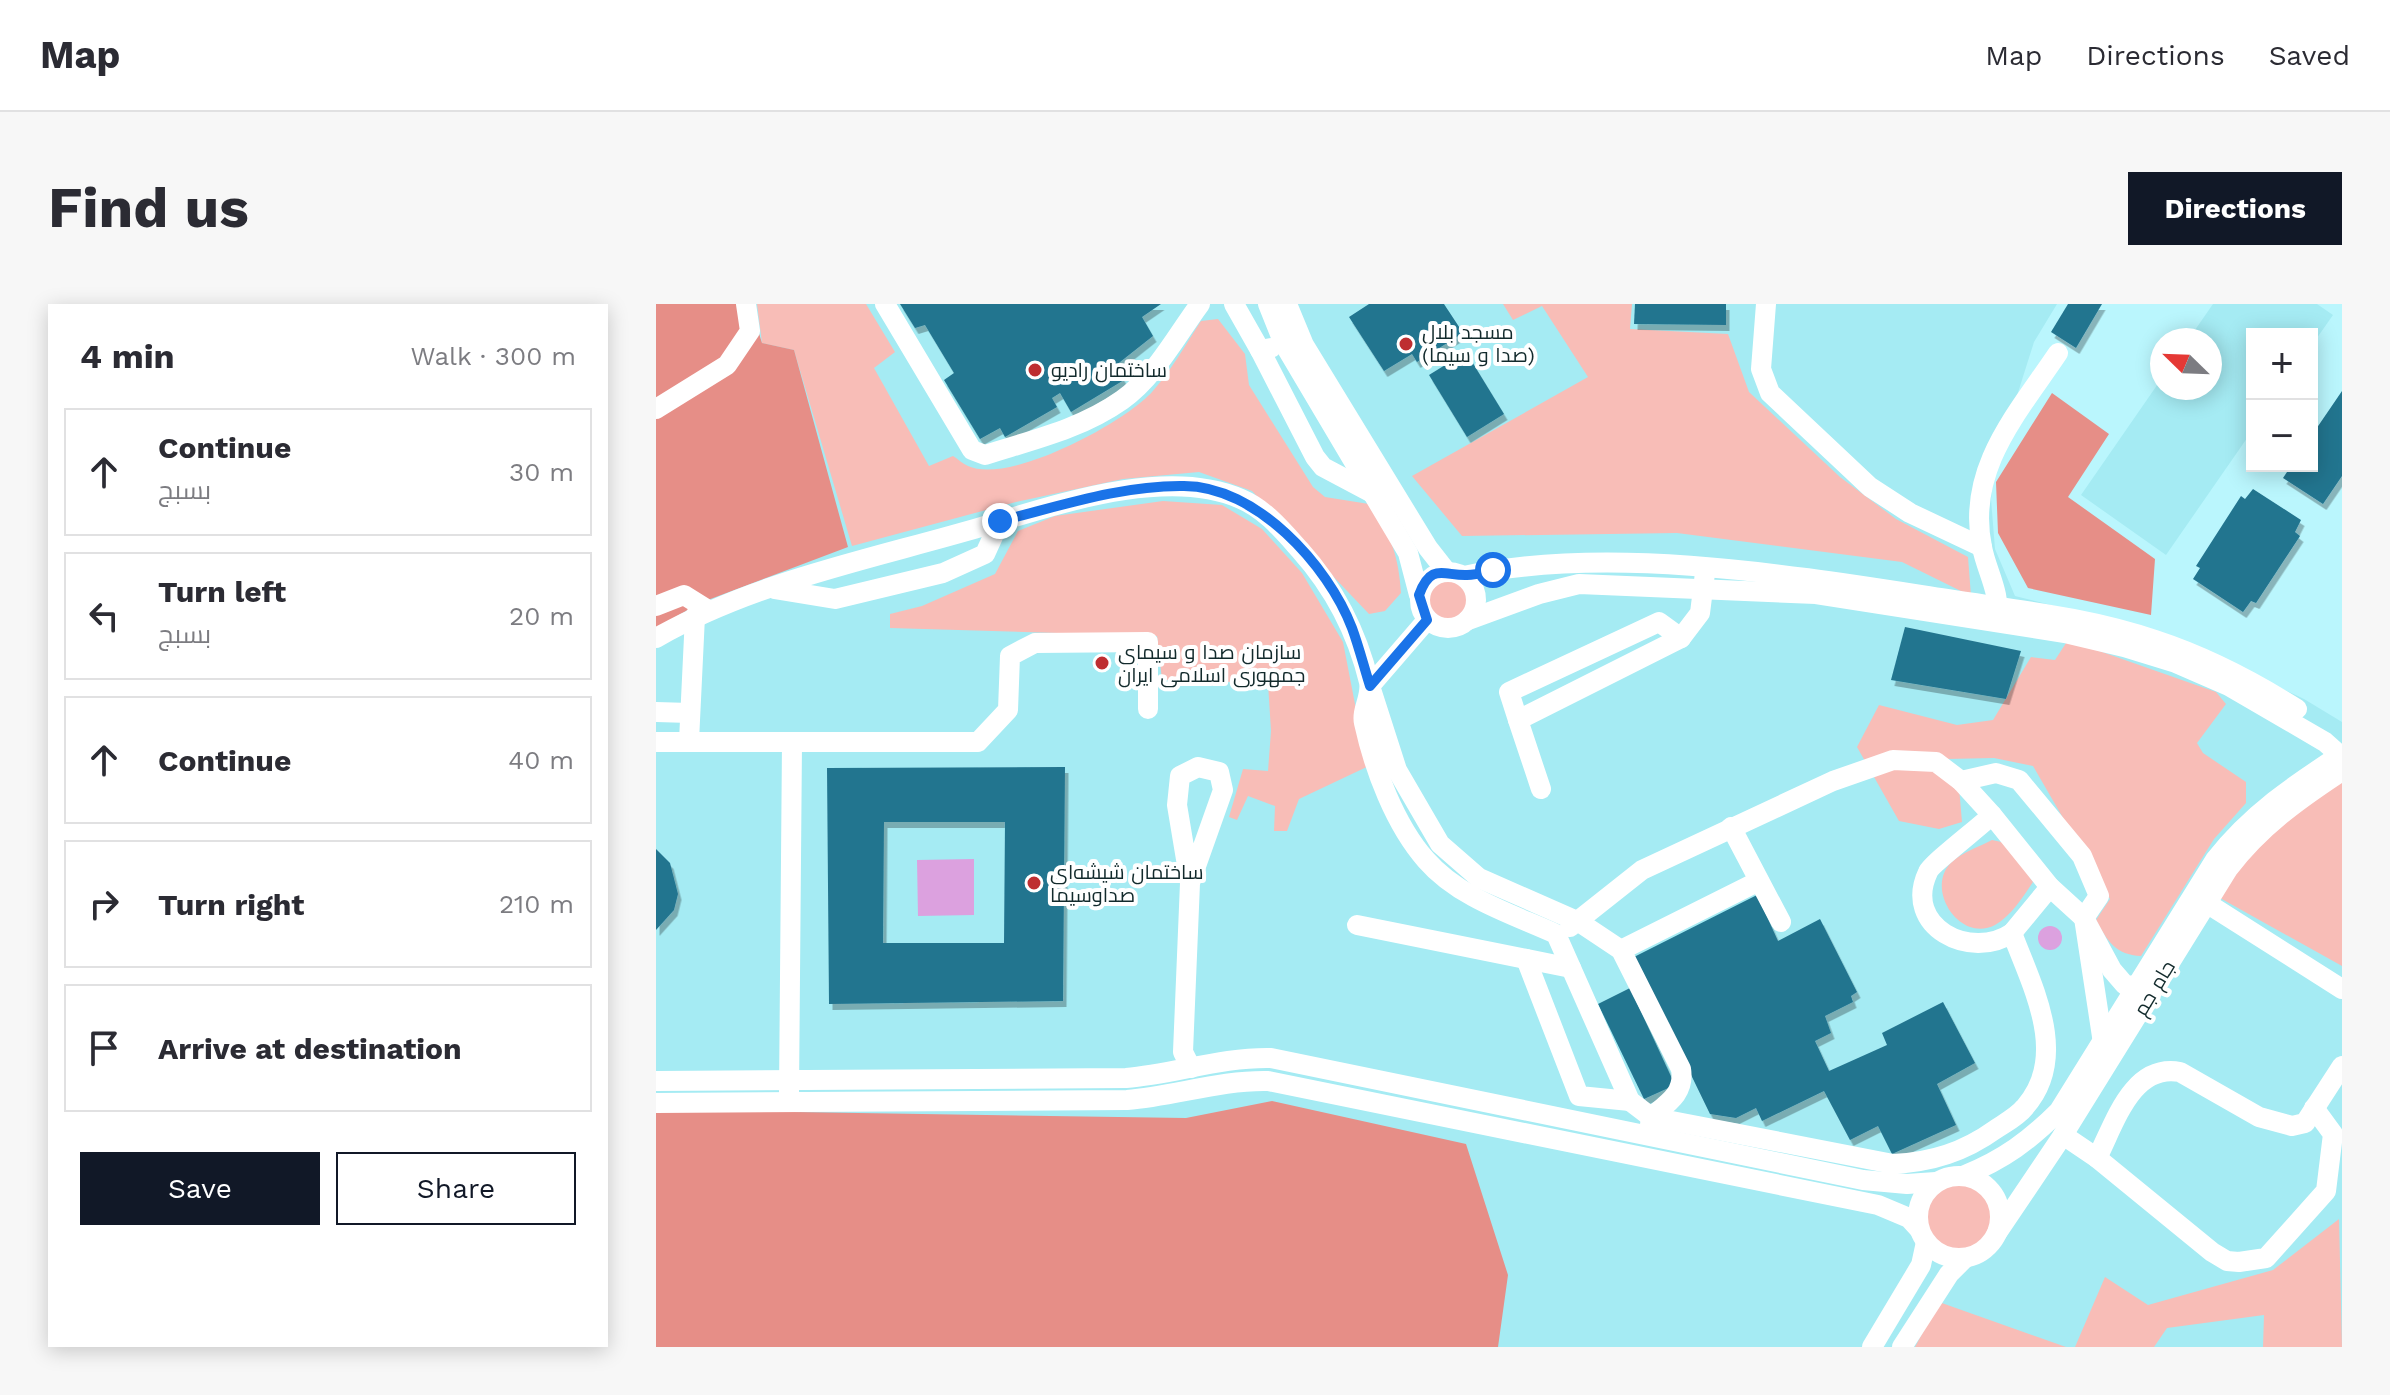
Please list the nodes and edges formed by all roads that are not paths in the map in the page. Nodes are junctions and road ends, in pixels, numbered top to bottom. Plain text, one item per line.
1 (746, 304) edge
2 (885, 304) edge
3 (1200, 304) edge
4 (1234, 304) edge
5 (1268, 304) edge
6 (1287, 304) edge
7 (1766, 304) edge
8 (1292, 340) junction
9 (1260, 350) junction
10 (2058, 353) dead end
11 (656, 409) edge
12 (1365, 463) junction
13 (1374, 494) junction
14 (1000, 521) junction
15 (1982, 547) junction
16 (1455, 574) junction
17 (1705, 578) junction
18 (766, 587) junction
19 (1419, 595) junction
20 (656, 606) edge
21 (701, 613) junction
22 (1997, 614) junction
23 (1427, 620) junction
24 (1468, 620) junction
25 (656, 638) edge
26 (1681, 638) junction
27 (1370, 686) junction
28 (1148, 709) dead end
29 (656, 712) edge
30 (690, 713) junction
31 (1518, 720) junction
32 (689, 741) junction
33 (656, 742) edge
34 (792, 742) junction
35 (2342, 756) edge
36 (1389, 773) junction
37 (1961, 781) junction
38 (1541, 789) dead end
39 (1992, 815) junction
40 (1731, 827) junction
41 (1759, 881) junction
42 (1190, 883) junction
43 (2050, 887) junction
44 (2200, 899) junction
45 (2084, 918) junction
46 (1579, 922) junction
47 (1781, 922) dead end
48 (1357, 925) dead end
49 (2012, 933) junction
50 (1556, 934) junction
51 (1621, 950) junction
52 (1526, 959) junction
53 (2108, 962) junction
54 (2152, 962) junction
55 (1571, 968) junction
56 (2342, 989) edge
57 (2095, 994) junction
58 (2137, 996) junction
59 (2103, 1043) junction
60 (2342, 1066) edge
61 (1194, 1067) junction
62 (1023, 1078) junction
63 (789, 1080) junction
64 (656, 1081) edge
65 (1202, 1088) junction
66 (2086, 1099) junction
67 (1021, 1101) junction
68 (1630, 1101) junction
69 (656, 1103) edge
70 (789, 1103) junction
71 (2314, 1108) junction
72 (2117, 1119) junction
73 (1650, 1126) junction
74 (2063, 1135) junction
75 (1645, 1158) junction
76 (2097, 1158) junction
77 (1965, 1175) junction
78 (1936, 1182) junction
79 (1997, 1233) junction
80 (1922, 1235) junction
81 (1965, 1258) junction
82 (1872, 1347) edge
83 (1902, 1347) edge

1 - 11 lane
2 - 3 lane
4 - 9 lane
5 - 8 lane
6 - 8 lane
7 - 15 lane
8 - 9 lane
8 - 12 lane
9 - 13 lane
10 - 15 lane
12 - 13 lane
12 - 16 lane
13 - 19 lane
14 - 18 lane
14 - 18 lane
14 - 27 lane
15 - 22 lane
16 - 17 lane
16 - 19 lane
16 - 24 lane
17 - 22 lane
17 - 24 lane
17 - 26 lane
18 - 21 lane
19 - 23 lane
20 - 21 lane
21 - 25 lane
21 - 30 lane
22 - 35 lane
23 - 24 lane
23 - 27 lane
26 - 31 lane
26 - 31 lane
27 - 36 lane
28 - 34 lane
29 - 30 lane
30 - 32 lane
31 - 38 lane
32 - 33 lane
32 - 34 lane
34 - 63 lane
35 - 44 lane, جام جم
36 - 46 lane
36 - 50 lane
37 - 39 lane
37 - 40 lane
37 - 45 lane
39 - 43 lane
39 - 49 lane
40 - 41 lane
40 - 46 lane
41 - 47 lane
41 - 51 lane
42 - 42 lane
42 - 61 lane
43 - 45 lane
43 - 49 lane
44 - 54 lane, جام جم
44 - 56 lane
44 - 58 lane, جام جم
45 - 53 lane
45 - 57 lane
46 - 50 lane
46 - 51 lane
48 - 52 lane
49 - 73 lane
50 - 55 lane
51 - 73 lane
52 - 55 lane
52 - 68 lane
53 - 54 lane
53 - 58 lane
54 - 58 lane, جام جم
55 - 68 lane
57 - 58 lane
57 - 59 lane
58 - 59 lane, جام جم
58 - 66 lane, جام جم
59 - 77 lane, جام جم
60 - 71 lane
61 - 62 lane
61 - 65 lane
61 - 73 lane
62 - 63 lane
62 - 67 lane
63 - 64 lane
63 - 70 lane
65 - 67 lane
65 - 75 lane
66 - 72 lane
66 - 74 lane, جام جم
67 - 70 lane
68 - 73 lane
69 - 70 lane
71 - 72 lane
71 - 76 lane
72 - 76 lane
73 - 75 lane
73 - 78 lane
74 - 76 lane
74 - 79 lane, جام جم
75 - 80 lane
77 - 78 lane
77 - 79 lane
78 - 80 lane
79 - 81 lane
80 - 81 lane
80 - 82 lane
81 - 83 lane

